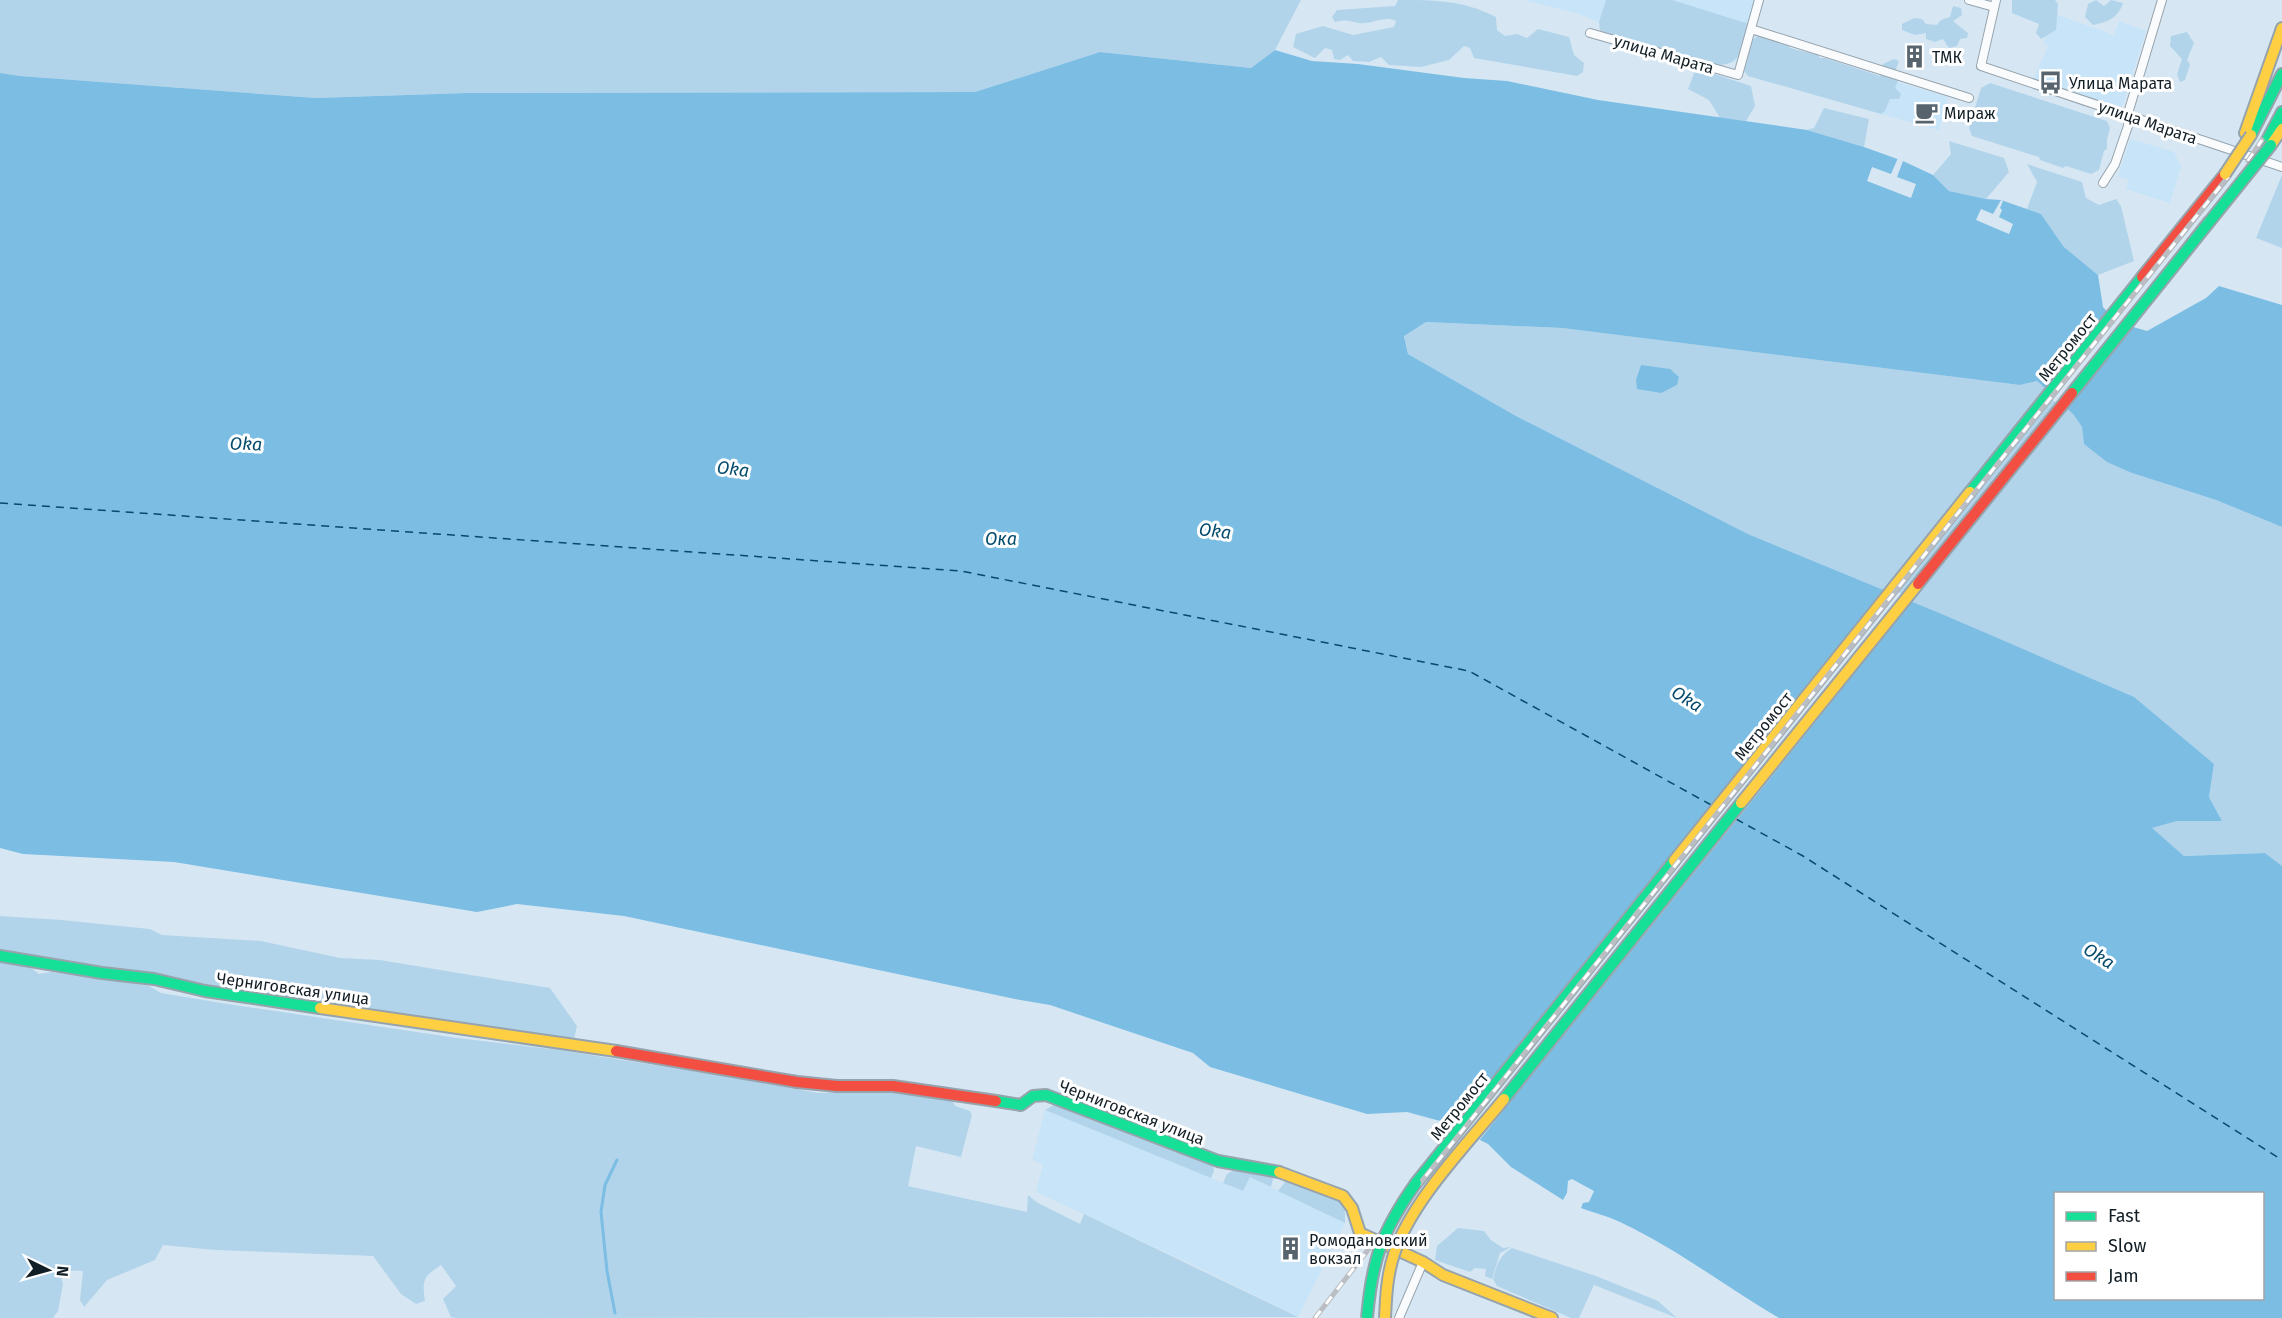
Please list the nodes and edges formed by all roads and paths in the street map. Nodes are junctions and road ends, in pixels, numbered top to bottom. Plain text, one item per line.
1 (1760, 0) edge
2 (1969, 0) edge
3 (2162, 0) edge
4 (1995, 4) edge
5 (2282, 28) edge
6 (1752, 29) junction
7 (1590, 33) dead end
8 (2282, 74) edge
9 (1969, 98) dead end
10 (2282, 112) edge
11 (2128, 116) junction
12 (2282, 129) edge
13 (2248, 134) junction
14 (2269, 144) junction
15 (2282, 167) edge
16 (2103, 183) dead end
17 (0, 956) edge
18 (1423, 1262) junction
19 (1367, 1318) edge
20 (1385, 1318) edge
21 (1399, 1318) edge
22 (1552, 1318) edge

1 - 6 street
2 - 4 street
3 - 11 street
4 - 11 street, улица Марата
5 - 13 main road
6 - 7 street, улица Марата
6 - 9 street
8 - 13 main road
10 - 14 main road
11 - 15 street, улица Марата
11 - 16 street
12 - 14 main road
13 - 19 main road, Метромост, bridge
14 - 20 main road, Метромост, bridge
17 - 18 main road, Черниговская улица
18 - 21 street
18 - 22 main road

